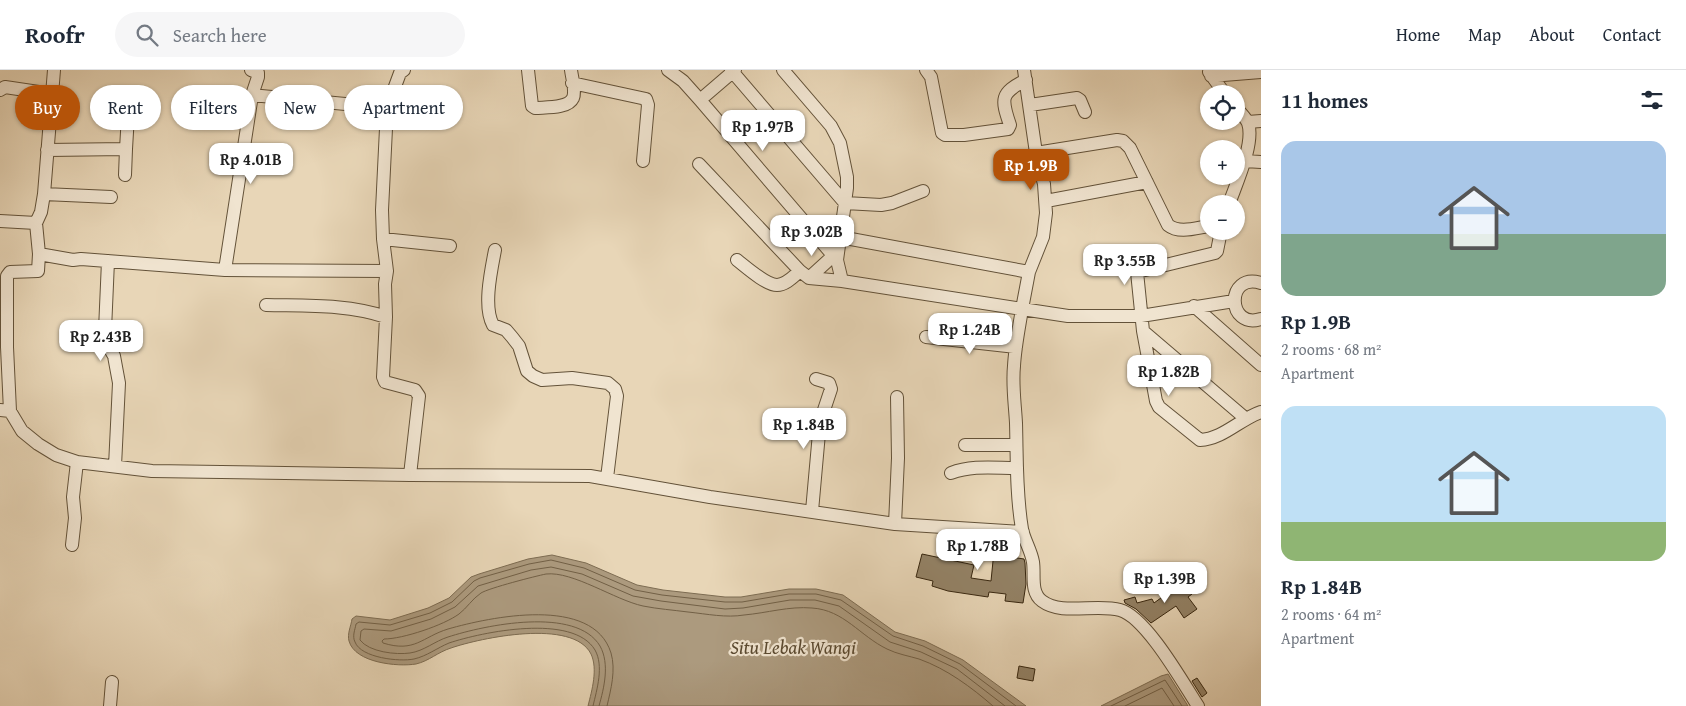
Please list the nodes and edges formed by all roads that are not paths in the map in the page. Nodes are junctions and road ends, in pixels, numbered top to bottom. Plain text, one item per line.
1 (54, 70) edge
2 (250, 70) edge
3 (404, 70) edge
4 (528, 70) edge
5 (571, 70) edge
6 (668, 70) edge
7 (783, 70) edge
8 (926, 70) edge
9 (733, 71) edge
10 (1261, 72) edge
11 (1209, 73) edge
12 (1025, 75) edge
13 (572, 83) junction
14 (53, 85) edge
15 (396, 85) edge
16 (1218, 85) edge
17 (255, 86) edge
18 (15, 88) edge
19 (0, 90) edge
20 (255, 95) edge
21 (700, 100) junction
22 (344, 104) edge
23 (1030, 105) junction
24 (1085, 112) dead end
25 (1245, 118) edge
26 (1261, 121) edge
27 (1248, 122) junction
28 (49, 130) edge
29 (127, 130) edge
30 (247, 130) edge
31 (386, 130) edge
32 (126, 149) junction
33 (47, 150) junction
34 (1036, 153) junction
35 (643, 161) dead end
36 (1245, 161) joint
37 (1261, 162) edge
38 (699, 164) dead end
39 (125, 175) dead end
40 (1148, 182) junction
41 (923, 191) dead end
42 (44, 194) junction
43 (110, 197) dead end
44 (1046, 201) junction
45 (845, 202) junction
46 (0, 221) edge
47 (36, 223) junction
48 (1200, 227) edge
49 (840, 238) junction
50 (383, 239) junction
51 (1219, 240) edge
52 (450, 246) dead end
53 (495, 250) dead end
54 (1132, 252) dead end
55 (39, 254) junction
56 (835, 258) junction
57 (737, 260) dead end
58 (108, 262) junction
59 (225, 270) junction
60 (387, 271) junction
61 (1029, 272) junction
62 (1137, 272) junction
63 (804, 274) junction
64 (842, 281) junction
65 (1260, 281) edge
66 (1234, 301) junction
67 (266, 305) dead end
68 (1194, 306) junction
69 (1022, 309) junction
70 (1141, 316) junction
71 (386, 317) junction
72 (1261, 319) edge
73 (1143, 331) junction
74 (926, 337) dead end
75 (1016, 347) junction
76 (1261, 365) edge
77 (816, 379) dead end
78 (897, 397) dead end
79 (5, 411) edge
80 (1261, 412) edge
81 (1245, 418) junction
82 (965, 445) dead end
83 (1016, 445) junction
84 (77, 462) junction
85 (115, 466) junction
86 (1016, 468) junction
87 (950, 474) dead end
88 (410, 476) junction
89 (607, 478) junction
90 (812, 511) junction
91 (895, 524) junction
92 (1023, 532) junction
93 (72, 545) dead end
94 (112, 682) dead end
95 (110, 706) edge
96 (1198, 706) edge

1 - 14 street
2 - 17 street
3 - 15 street
4 - 13 street
5 - 13 street
6 - 21 street
7 - 45 street
8 - 12 street
9 - 21 street
9 - 45 street
10 - 11 street
11 - 16 street
12 - 23 street
13 - 35 street
18 - 19 street
20 - 22 street
21 - 56 street
23 - 24 street
23 - 34 street
25 - 27 street
26 - 27 street
27 - 36 street
28 - 33 street
29 - 32 street
30 - 59 street
31 - 50 street
32 - 33 street
32 - 39 street
33 - 42 street
34 - 40 street
34 - 44 street
36 - 37 street
38 - 63 street
40 - 44 street
40 - 48 street
41 - 45 street
42 - 43 street
42 - 47 street
44 - 61 street
45 - 49 street
46 - 47 street
47 - 55 street
49 - 56 street
49 - 61 street
50 - 52 street
50 - 60 street
51 - 62 street
53 - 89 street
54 - 62 street
55 - 58 street
55 - 79 street
56 - 63 street
56 - 64 street
57 - 63 street
58 - 59 street
58 - 85 street
59 - 60 street
60 - 71 street
61 - 69 street
62 - 70 street
63 - 64 street
64 - 69 street
65 - 66 street
66 - 68 street
66 - 72 street
67 - 71 street
68 - 70 street
68 - 76 street
69 - 70 street
69 - 75 street
70 - 73 street
71 - 88 street
73 - 81 street
73 - 81 street
74 - 75 street
75 - 83 street
77 - 90 street
78 - 91 street
79 - 84 street
80 - 81 street
82 - 83 street
83 - 86 street
84 - 85 street
84 - 93 street
85 - 88 street
86 - 87 street
86 - 92 street
88 - 89 street
89 - 90 street
90 - 91 street
91 - 92 street
92 - 96 street
94 - 95 street

